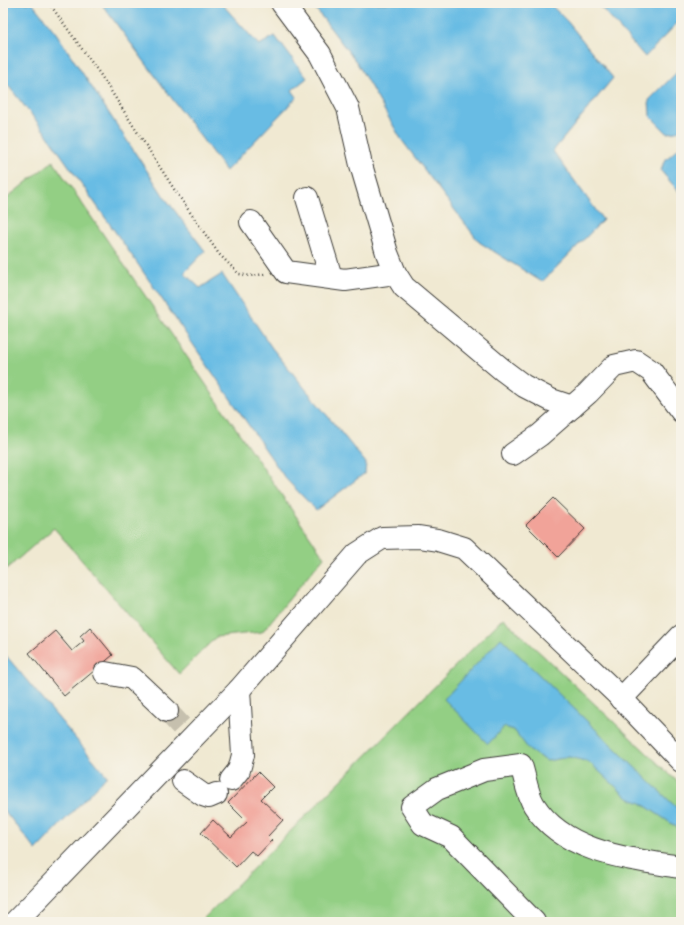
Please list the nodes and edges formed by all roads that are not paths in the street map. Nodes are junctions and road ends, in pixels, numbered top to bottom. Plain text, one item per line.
1 (282, 3) edge
2 (307, 198) dead end
3 (251, 222) dead end
4 (395, 273) junction
5 (331, 277) junction
6 (572, 407) junction
7 (681, 411) edge
8 (513, 454) dead end
9 (681, 636) edge
10 (105, 673) dead end
11 (239, 690) junction
12 (621, 699) junction
13 (180, 725) junction
14 (681, 762) edge
15 (183, 781) dead end
16 (681, 867) edge
17 (15, 922) edge
18 (534, 922) edge

1 - 4 street
2 - 5 street
3 - 5 street
4 - 5 street
4 - 6 street
6 - 7 street
6 - 8 street
9 - 12 street
10 - 13 street
11 - 12 street
11 - 13 street
11 - 15 street
12 - 14 street
13 - 17 street
16 - 18 street

